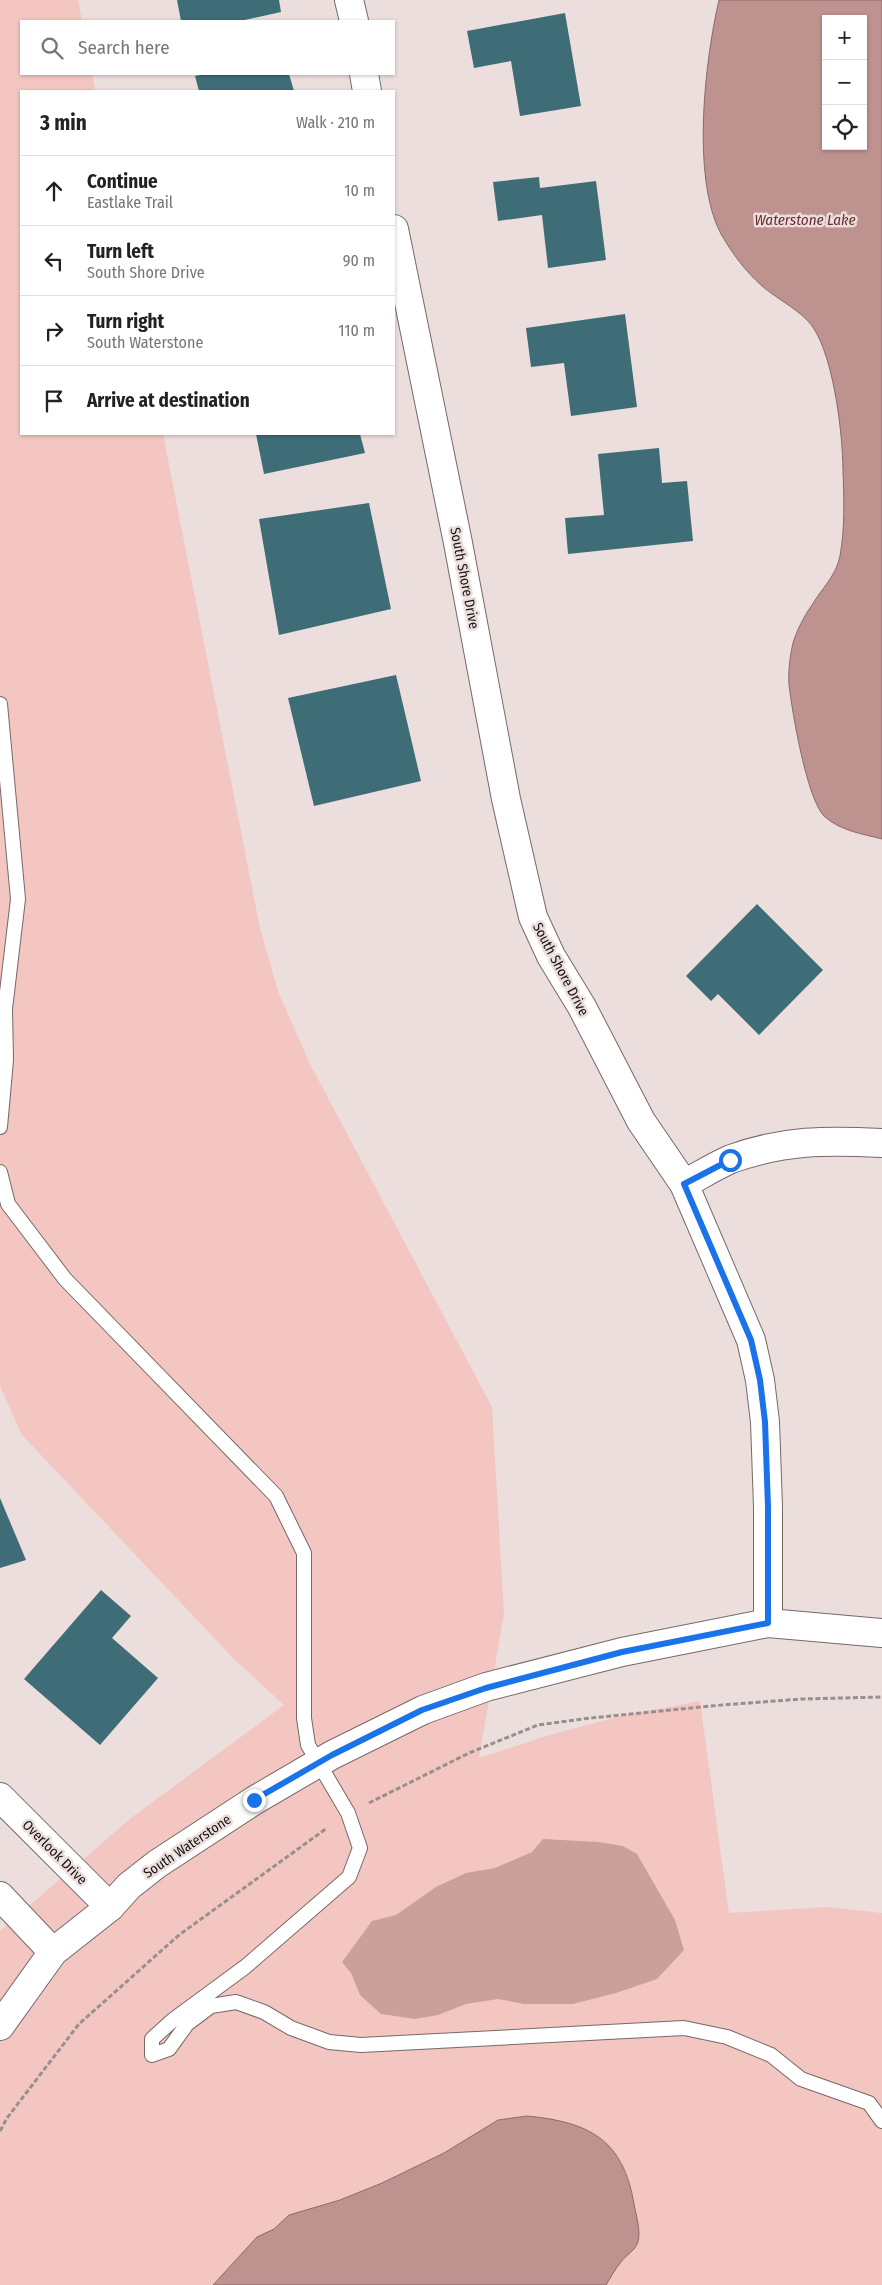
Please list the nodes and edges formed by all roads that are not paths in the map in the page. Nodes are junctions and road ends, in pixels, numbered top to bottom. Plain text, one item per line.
1 (350, 0) edge
2 (354, 20) edge
3 (364, 75) edge
4 (367, 90) edge
5 (395, 234) edge
6 (0, 704) edge
7 (0, 1127) edge
8 (882, 1143) edge
9 (0, 1172) edge
10 (684, 1184) junction
11 (768, 1623) junction
12 (882, 1633) edge
13 (318, 1763) junction
14 (0, 1797) edge
15 (0, 1896) edge
16 (110, 1907) junction
17 (53, 1952) junction
18 (0, 2026) edge
19 (882, 2121) edge

1 - 2 street
3 - 4 street
5 - 10 street, South Shore Drive
6 - 7 lane
8 - 10 street
9 - 13 lane
10 - 11 street, South Shore Drive
11 - 12 street, South Waterstone
11 - 13 street, South Waterstone
13 - 16 street, South Waterstone
13 - 19 lane
14 - 16 street, Overlook Drive
15 - 17 street
16 - 17 street, South Waterstone
17 - 18 street, South Waterstone

